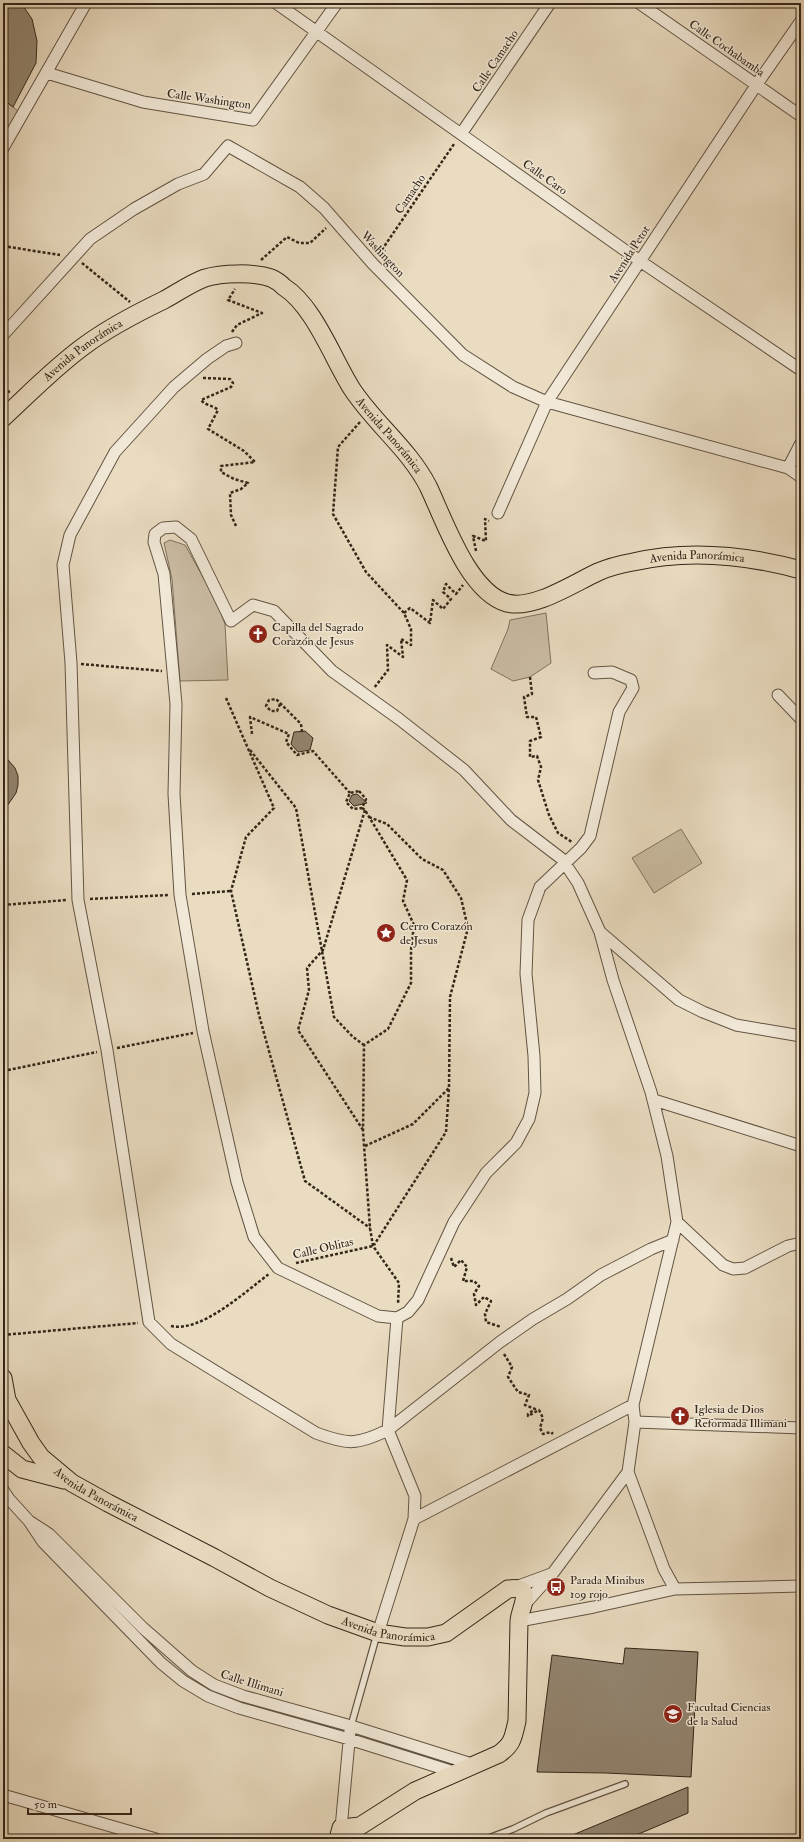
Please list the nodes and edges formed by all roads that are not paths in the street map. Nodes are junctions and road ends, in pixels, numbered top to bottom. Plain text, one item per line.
1 (86, 3) edge
2 (276, 3) edge
3 (337, 3) edge
4 (550, 3) edge
5 (639, 3) edge
6 (801, 21) edge
7 (316, 32) junction
8 (47, 73) junction
9 (757, 84) junction
10 (801, 116) edge
11 (461, 134) junction
12 (3, 148) edge
13 (640, 260) junction
14 (3, 335) edge
15 (234, 344) road end
16 (801, 370) edge
17 (547, 402) junction
18 (3, 418) edge
19 (801, 443) edge
20 (788, 468) junction
21 (801, 477) edge
22 (498, 513) road end
23 (801, 570) edge
24 (594, 673) dead end
25 (778, 695) dead end
26 (801, 719) edge
27 (565, 864) junction
28 (600, 932) junction
29 (801, 1036) edge
30 (654, 1100) junction
31 (801, 1146) edge
32 (677, 1222) junction
33 (673, 1240) junction
34 (801, 1243) edge
35 (397, 1318) junction
36 (3, 1378) edge
37 (633, 1405) junction
38 (635, 1422) junction
39 (801, 1428) edge
40 (388, 1430) junction
41 (3, 1454) edge
42 (38, 1465) junction
43 (628, 1472) junction
44 (3, 1490) edge
45 (414, 1518) junction
46 (29, 1521) junction
47 (554, 1573) junction
48 (801, 1586) edge
49 (508, 1589) junction
50 (675, 1589) junction
51 (525, 1604) junction
52 (519, 1621) junction
53 (378, 1633) junction
54 (351, 1726) junction
55 (348, 1739) junction
56 (475, 1764) junction
57 (457, 1774) junction
58 (625, 1784) dead end
59 (3, 1795) edge
60 (359, 1833) edge
61 (339, 1834) edge
62 (156, 1839) edge
63 (486, 1839) edge

1 - 8 street
2 - 7 street, Calle Caro
3 - 7 street, Calle Washington
4 - 11 street, Calle Camacho
5 - 9 street, Calle Cochabamba
6 - 9 street, Avenida Petot
7 - 8 street, Calle Washington
7 - 11 street, Calle Caro
8 - 12 street
9 - 10 street, Calle Cochabamba
9 - 13 street, Avenida Petot
11 - 13 street, Calle Caro
13 - 16 street, Calle Caro
13 - 17 street, Avenida Petot
14 - 17 street, Washington
15 - 40 street
17 - 20 street, Washington
17 - 22 street, Avenida Petot
18 - 23 main road, Avenida Panorámica
19 - 20 street
20 - 21 street, Washington
24 - 27 street
25 - 26 street
27 - 28 street
27 - 35 street
27 - 35 street
28 - 29 street
28 - 30 street
30 - 31 street
30 - 32 street
32 - 33 street
32 - 34 street
33 - 37 street
33 - 40 street
35 - 40 street
36 - 42 main road
37 - 38 street
37 - 45 street
38 - 39 street
38 - 43 street
40 - 45 street
41 - 42 main road, Avenida Panorámica
42 - 53 main road, Avenida Panorámica
43 - 47 street
43 - 50 street
44 - 46 street, Calle Illimani
45 - 53 street
46 - 54 street, Calle Illimani
46 - 55 street, Calle Illimani
47 - 49 street
47 - 51 street
48 - 50 street
49 - 51 main road
49 - 53 main road, Avenida Panorámica
50 - 52 street
51 - 52 main road
52 - 56 main road
53 - 54 lane
54 - 55 street
54 - 56 street, Calle Illimani
55 - 57 street, Calle Illimani
55 - 61 street
56 - 57 main road
57 - 60 main road
58 - 63 lane
59 - 62 street
60 - 61 main road

